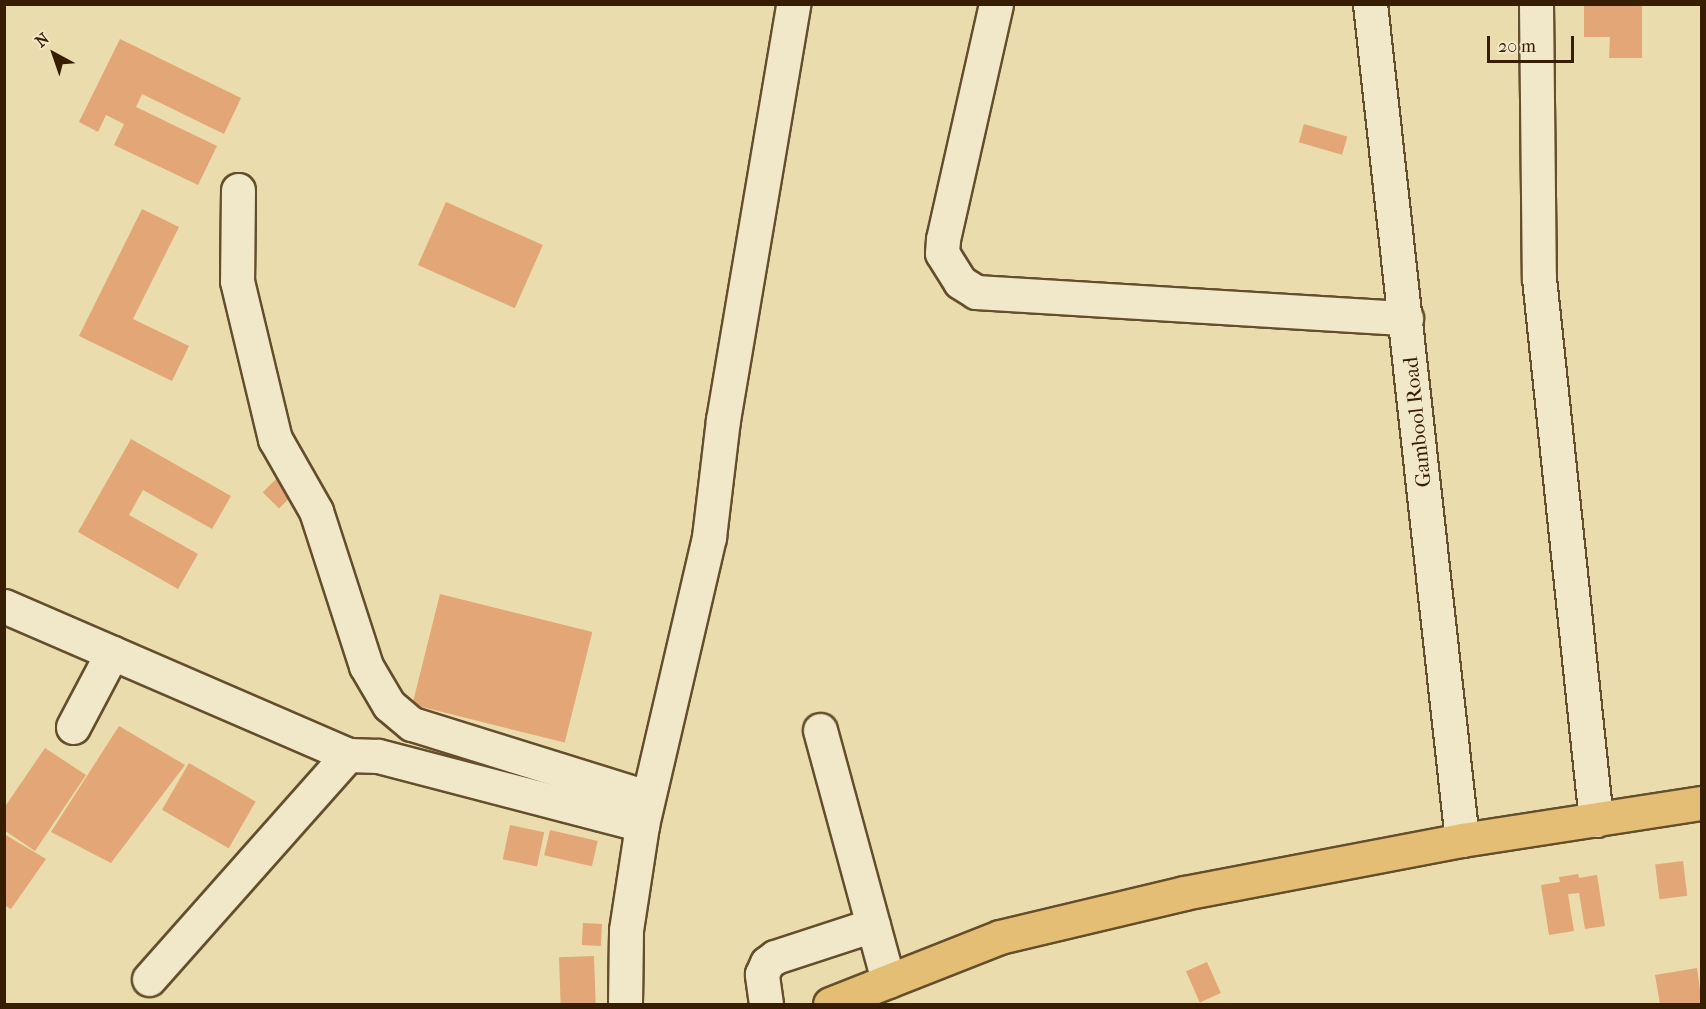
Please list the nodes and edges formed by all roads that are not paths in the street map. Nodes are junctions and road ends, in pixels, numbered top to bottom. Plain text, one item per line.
1 (793, 4) edge
2 (996, 4) edge
3 (1370, 4) edge
4 (1536, 4) edge
5 (238, 190) dead end
6 (1406, 318) junction
7 (4, 606) edge
8 (112, 653) junction
9 (73, 728) dead end
10 (820, 730) dead end
11 (348, 754) junction
12 (1701, 803) edge
13 (645, 811) junction
14 (1596, 820) junction
15 (1462, 840) junction
16 (873, 926) junction
17 (149, 979) dead end
18 (888, 981) junction
19 (625, 1005) edge
20 (766, 1005) edge
21 (830, 1005) edge

1 - 13 street
2 - 6 street
3 - 6 street, Gambool Road
4 - 14 street
5 - 13 street
6 - 15 street, Gambool Road
7 - 8 street
8 - 9 street
8 - 11 street
10 - 16 street
11 - 13 street
11 - 17 street
12 - 14 main road
13 - 19 street
14 - 15 main road
15 - 18 main road
16 - 18 street
16 - 20 street
18 - 21 main road

